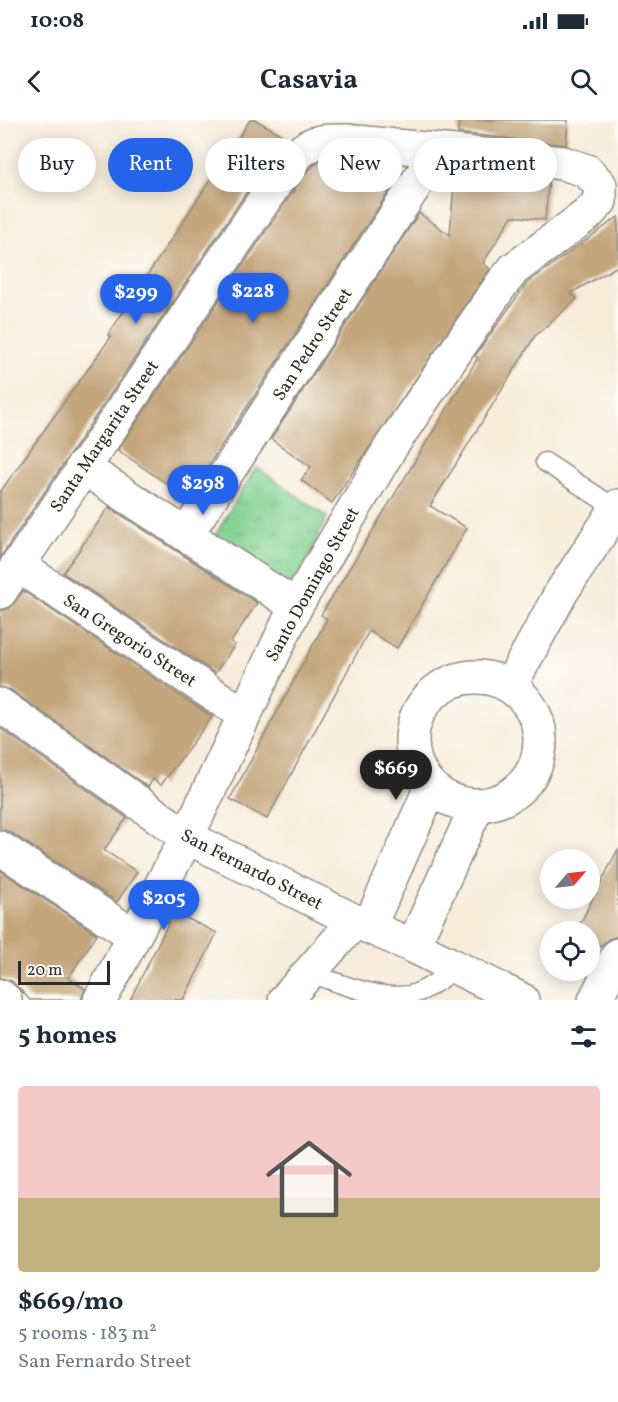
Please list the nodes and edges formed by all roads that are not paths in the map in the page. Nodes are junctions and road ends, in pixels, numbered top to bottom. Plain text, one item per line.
1 (414, 149) edge
2 (557, 162) edge
3 (414, 187) edge
4 (588, 213) joint
5 (545, 462) dead end
6 (82, 467) junction
7 (617, 508) edge
8 (186, 536) junction
9 (9, 579) edge
10 (296, 606) junction
11 (510, 686) junction
12 (0, 705) edge
13 (243, 714) junction
14 (431, 787) junction
15 (477, 806) junction
16 (187, 837) junction
17 (0, 848) edge
18 (362, 924) junction
19 (133, 935) junction
20 (413, 946) junction
21 (618, 955) edge
22 (457, 967) junction
23 (310, 973) junction
24 (0, 996) edge
25 (5, 1000) edge
26 (100, 1000) edge
27 (285, 1000) edge
28 (522, 1000) edge
29 (595, 1000) edge

1 - 6 street, Santa Margarita Street
2 - 4 street, Santa Margarita Street
3 - 8 street, San Pedro Street
4 - 10 street, Santo Domingo Street
5 - 7 lane
6 - 8 street
6 - 9 street, Santa Margarita Street
7 - 11 street
8 - 10 street
9 - 13 street, San Gregorio Street
10 - 13 street, Santo Domingo Street
11 - 14 street
11 - 15 street
12 - 16 street, San Fernardo Street
13 - 16 street, Santo Domingo Street
14 - 15 street
14 - 18 street
15 - 20 street
16 - 18 street, San Fernardo Street
16 - 19 street, Santo Domingo Street
17 - 19 street
18 - 20 street, San Fernardo Street
18 - 23 street
19 - 26 street, Santo Domingo Street
20 - 22 street, San Fernardo Street
21 - 29 street
22 - 23 lane
22 - 28 street, San Fernardo Street
23 - 27 street
24 - 25 street

